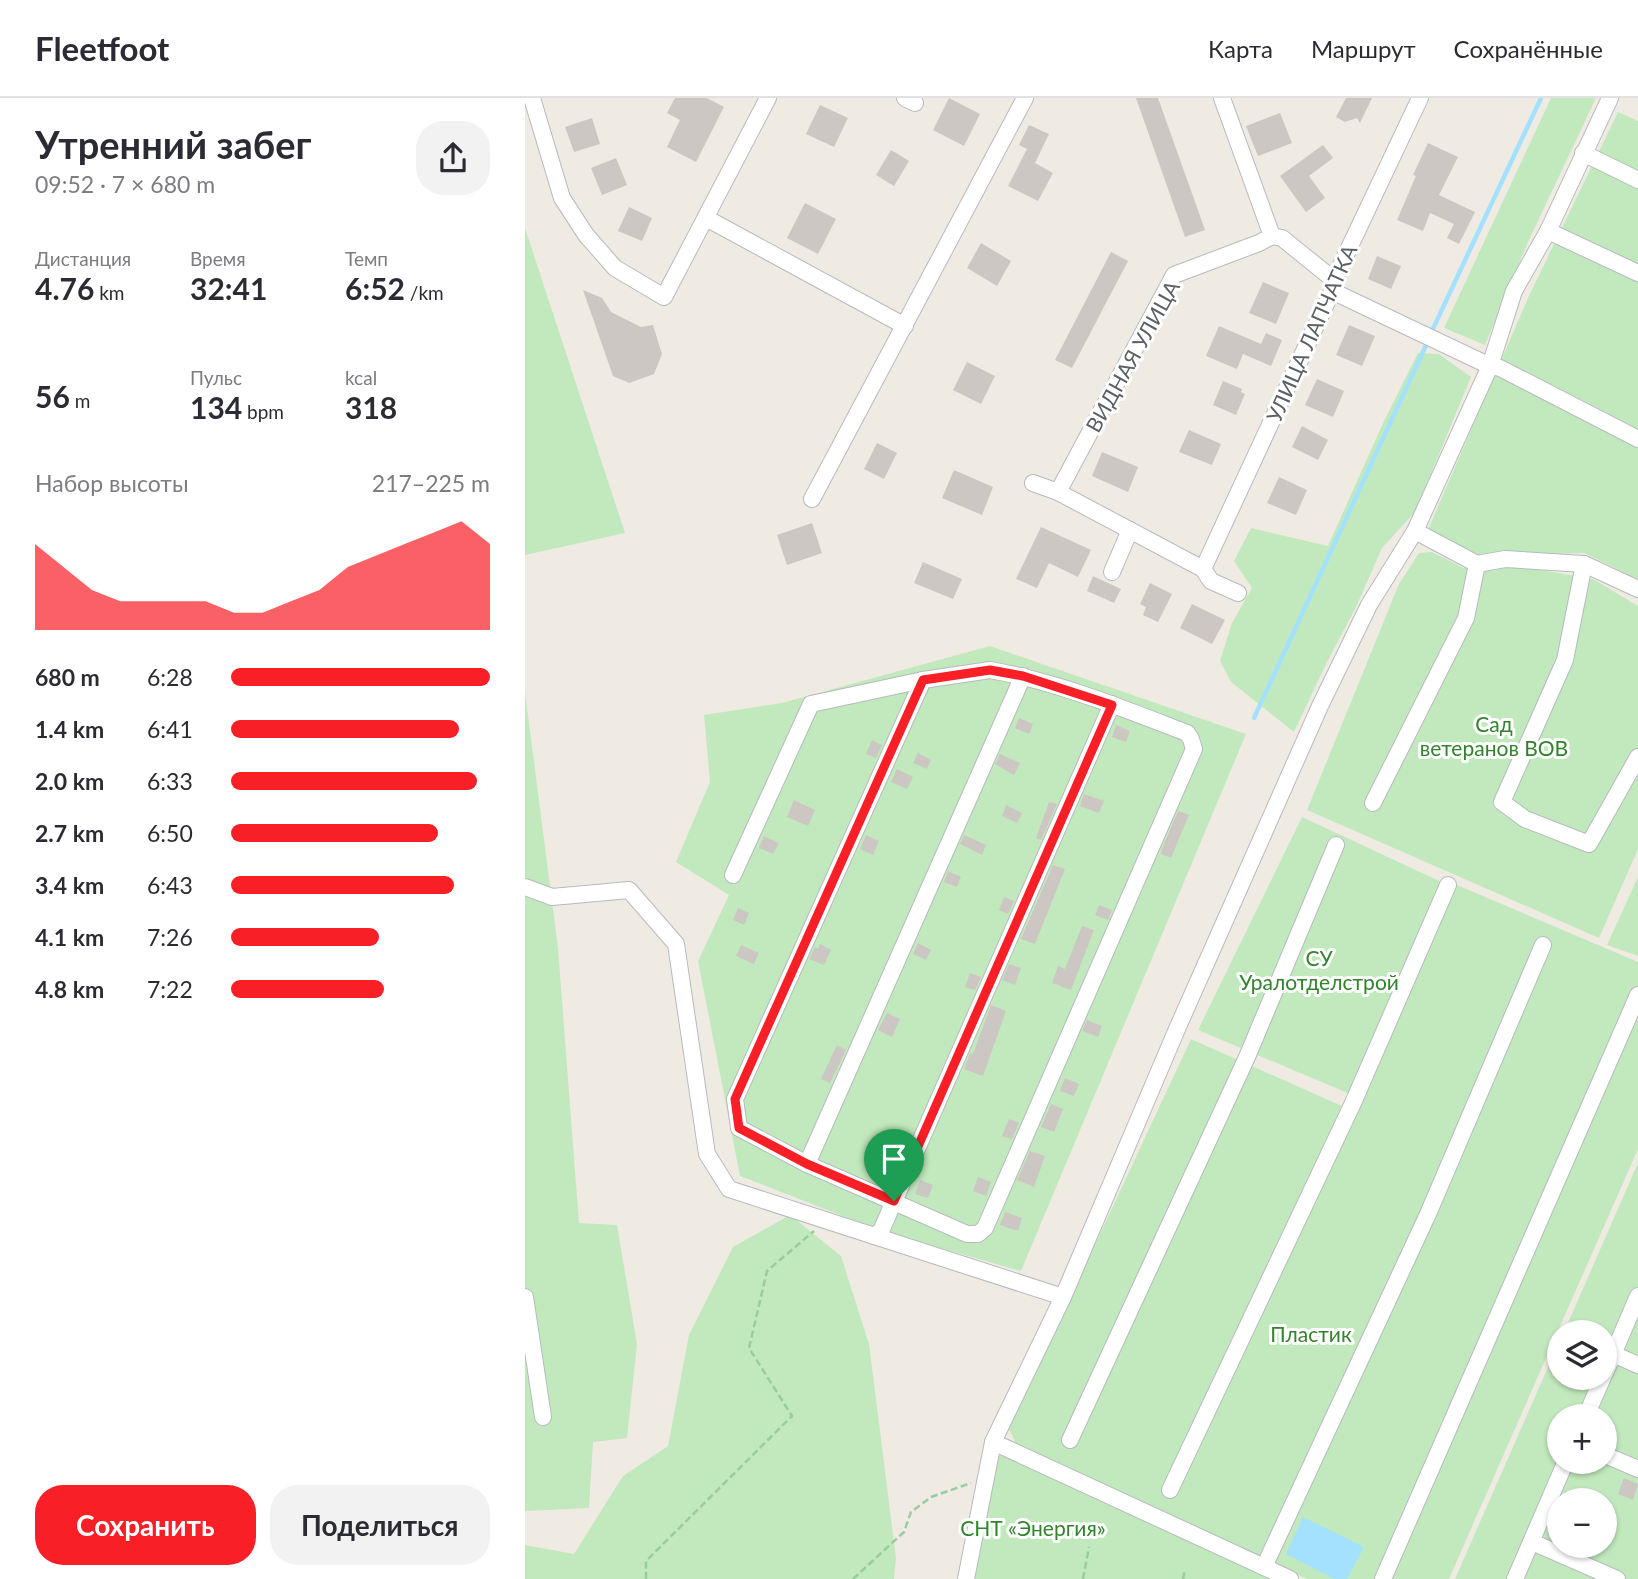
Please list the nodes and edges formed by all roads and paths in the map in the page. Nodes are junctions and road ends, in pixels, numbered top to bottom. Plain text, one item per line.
1 (532, 98) edge
2 (768, 98) edge
3 (1025, 98) edge
4 (1222, 98) edge
5 (1420, 98) edge
6 (1610, 98) edge
7 (1583, 153) junction
8 (1638, 180) edge
9 (706, 218) junction
10 (1548, 231) junction
11 (1272, 236) junction
12 (1638, 274) edge
13 (1333, 286) junction
14 (905, 326) junction
15 (1490, 366) junction
16 (1638, 439) edge
17 (1033, 483) dead end
18 (1058, 492) junction
19 (812, 499) dead end
20 (1130, 530) junction
21 (1415, 531) junction
22 (1477, 564) junction
23 (1584, 564) junction
24 (1203, 569) junction
25 (1112, 572) dead end
26 (1638, 589) edge
27 (1238, 593) dead end
28 (1023, 676) junction
29 (923, 680) junction
30 (1112, 705) junction
31 (1638, 757) edge
32 (1373, 803) dead end
33 (1336, 845) dead end
34 (733, 874) dead end
35 (1448, 885) dead end
36 (525, 887) edge
37 (1543, 945) dead end
38 (1638, 995) edge
39 (807, 1164) junction
40 (894, 1201) junction
41 (826, 1221) junction
42 (878, 1234) junction
43 (1638, 1296) edge
44 (525, 1297) edge
45 (1063, 1297) junction
46 (1617, 1345) edge
47 (1617, 1356) edge
48 (1638, 1365) edge
49 (543, 1417) dead end
50 (1070, 1440) dead end
51 (993, 1442) junction
52 (1617, 1460) edge
53 (1638, 1469) edge
54 (1561, 1474) edge
55 (986, 1478) junction
56 (1170, 1490) dead end
57 (1532, 1542) junction
58 (1089, 1547) dead end
59 (1264, 1567) junction
60 (1185, 1569) dead end
61 (646, 1579) edge
62 (853, 1579) edge
63 (967, 1579) edge
64 (1083, 1579) edge
65 (1184, 1579) edge
66 (1290, 1579) edge
67 (1383, 1579) edge
68 (1515, 1579) edge
69 (1617, 1579) edge

1 - 9 street
2 - 9 street
3 - 14 street
4 - 11 street
5 - 13 street, УЛИЦА ЛАПЧАТКА
6 - 7 street
7 - 8 street
7 - 10 street
9 - 14 street
10 - 12 street
10 - 15 street
11 - 13 street
11 - 18 street, ВИДНАЯ УЛИЦА
13 - 15 street
13 - 24 street, УЛИЦА ЛАПЧАТКА
14 - 19 street
15 - 16 street
15 - 21 street
17 - 18 street
18 - 20 street
20 - 24 street
20 - 25 street
21 - 22 street
21 - 45 street
22 - 23 street
22 - 32 street
23 - 26 street
23 - 31 street
24 - 27 street
28 - 29 street
28 - 30 street
28 - 39 street
29 - 34 street
29 - 39 street
30 - 40 street
30 - 40 street
33 - 50 street
35 - 56 street
36 - 41 street
37 - 59 street
38 - 67 street
39 - 40 street
40 - 42 street
41 - 42 street
41 - 61 path
42 - 45 street
43 - 46 street
44 - 49 street
45 - 51 street
47 - 48 street
51 - 55 street
51 - 59 street
52 - 53 street
54 - 57 street
55 - 62 path
55 - 63 street
57 - 68 street
57 - 69 street
58 - 64 path
59 - 66 street
60 - 65 path

